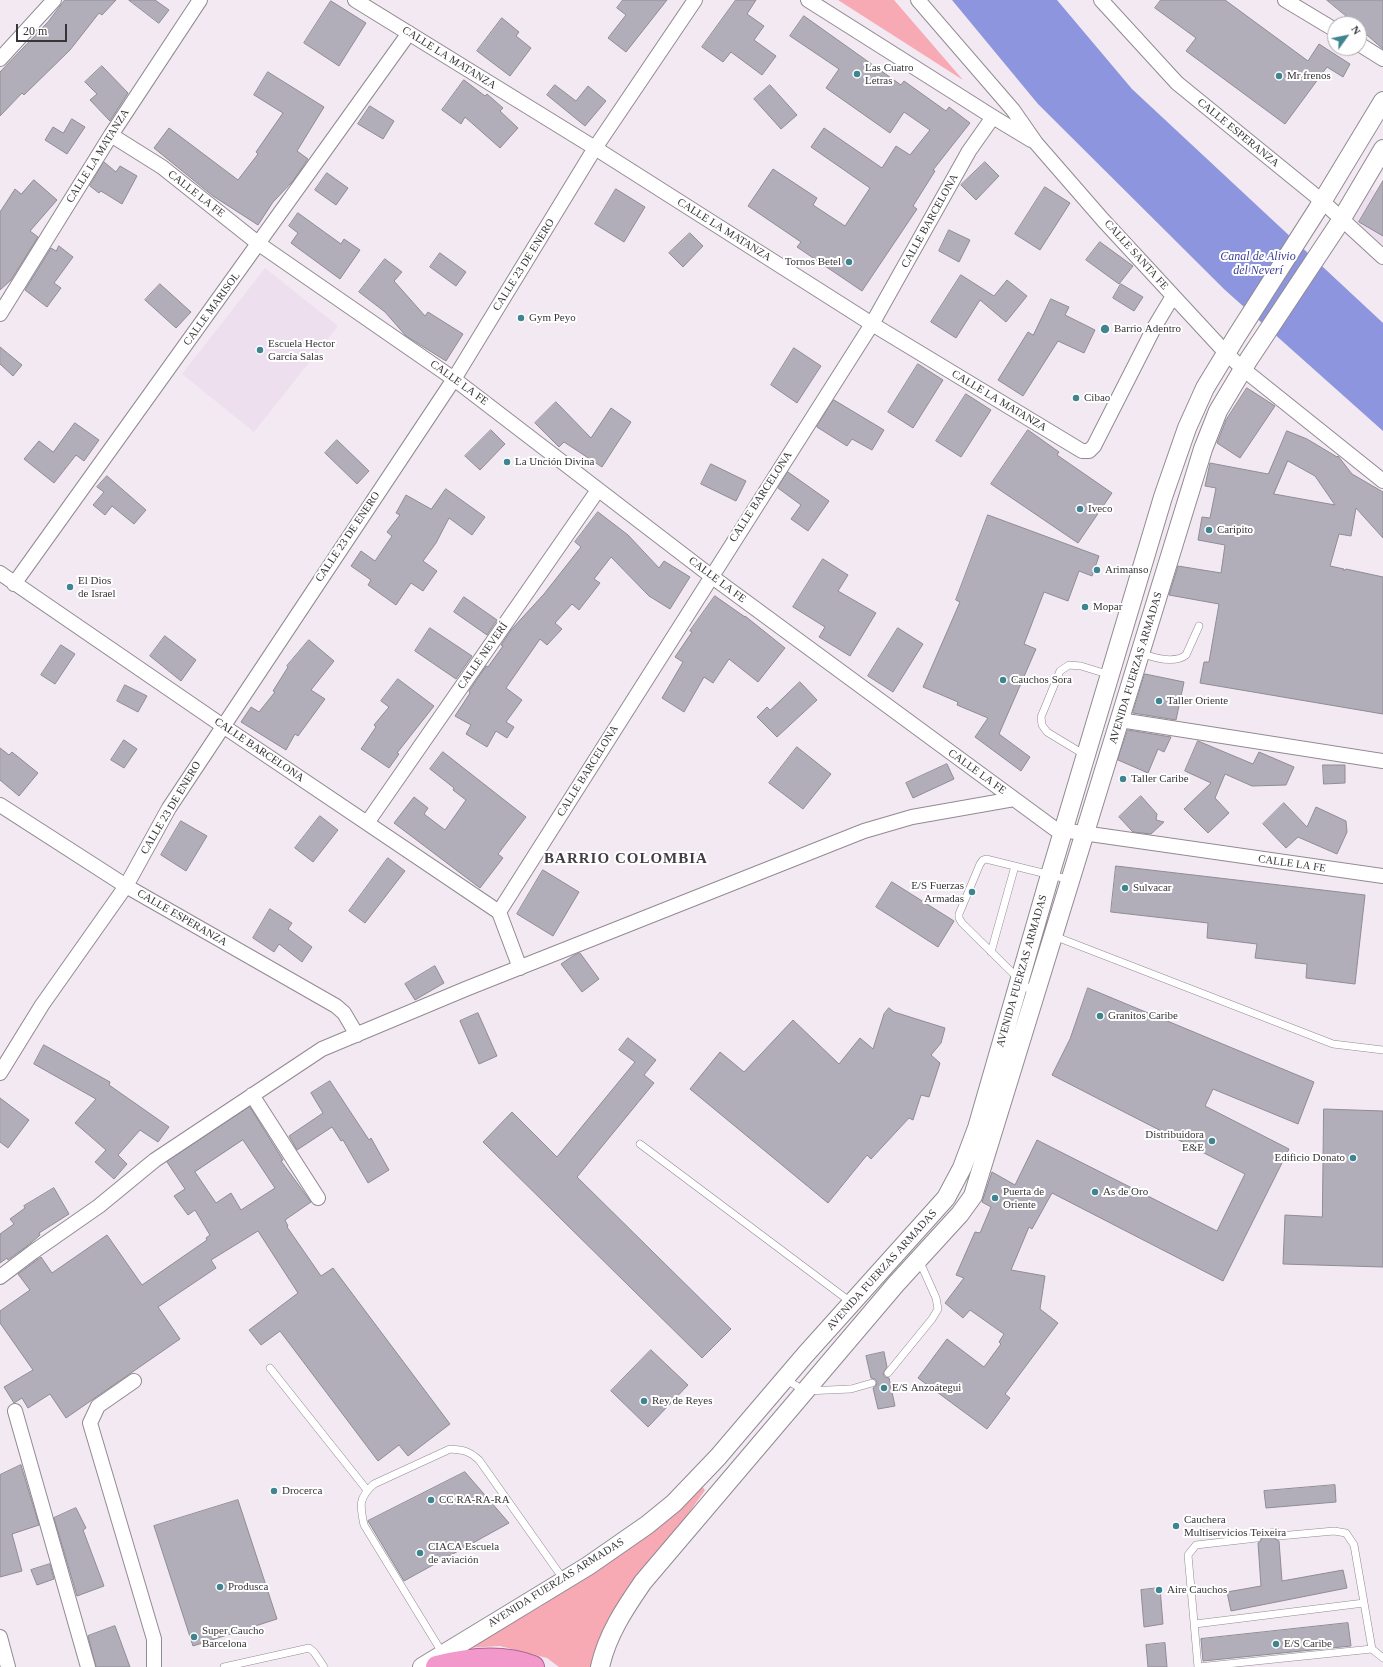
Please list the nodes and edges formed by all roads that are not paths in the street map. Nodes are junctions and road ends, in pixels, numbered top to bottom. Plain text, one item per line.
1 (54, 0) edge
2 (200, 0) edge
3 (355, 0) edge
4 (695, 0) edge
5 (808, 0) edge
6 (918, 0) edge
7 (1101, 0) edge
8 (1285, 0) edge
9 (1327, 25) edge
10 (409, 33) junction
11 (1367, 49) edge
12 (0, 59) edge
13 (1383, 59) edge
14 (1383, 101) edge
15 (993, 118) junction
16 (111, 135) junction
17 (1036, 143) junction
18 (595, 148) junction
19 (1383, 149) edge
20 (1320, 206) junction
21 (1340, 221) junction
22 (259, 244) junction
23 (1383, 257) edge
24 (1173, 296) junction
25 (0, 314) edge
26 (872, 324) junction
27 (1226, 353) junction
28 (1246, 364) junction
29 (454, 379) junction
30 (1383, 481) edge
31 (598, 490) junction
32 (0, 573) edge
33 (711, 576) junction
34 (14, 584) junction
35 (1199, 626) dead end
36 (1141, 653) junction
37 (1110, 675) junction
38 (1120, 720) junction
39 (223, 726) junction
40 (1086, 756) junction
41 (1383, 761) edge
42 (1014, 799) junction
43 (0, 805) edge
44 (367, 823) junction
45 (1064, 831) junction
46 (1085, 834) junction
47 (1016, 866) junction
48 (1050, 875) junction
49 (1383, 876) edge
50 (1071, 880) junction
51 (126, 886) junction
52 (499, 912) junction
53 (1054, 936) junction
54 (991, 952) junction
55 (520, 968) junction
56 (1019, 981) junction
57 (1035, 995) junction
58 (357, 1035) junction
59 (1383, 1050) edge
60 (0, 1073) edge
61 (252, 1095) junction
62 (640, 1144) dead end
63 (318, 1198) dead end
64 (919, 1259) junction
65 (0, 1278) edge
66 (852, 1303) junction
67 (270, 1368) dead end
68 (888, 1374) dead end
69 (785, 1379) junction
70 (134, 1381) dead end
71 (872, 1383) dead end
72 (805, 1391) junction
73 (15, 1412) dead end
74 (367, 1490) junction
75 (1278, 1536) dead end
76 (1257, 1538) dead end
77 (564, 1580) junction
78 (1364, 1603) junction
79 (1195, 1624) junction
80 (0, 1637) edge
81 (1372, 1649) junction
82 (1383, 1658) edge
83 (440, 1660) edge
84 (8, 1667) edge
85 (88, 1667) edge
86 (154, 1667) edge
87 (224, 1667) edge
88 (324, 1667) edge
89 (422, 1667) edge
90 (533, 1667) edge
91 (600, 1667) edge
92 (1198, 1667) edge

1 - 12 street
2 - 16 street, CALLE LA MATANZA
3 - 10 street, CALLE LA MATANZA
4 - 18 street, CALLE 23 DE ENERO
5 - 15 street
6 - 17 street, CALLE SANTA FE
7 - 20 street, CALLE ESPERANZA
8 - 9 street
10 - 18 street, CALLE LA MATANZA
10 - 22 street, CALLE MARISOL
11 - 13 street
14 - 20 street, AVENIDA FUERZAS ARMADAS
15 - 17 street
15 - 26 street, CALLE BARCELONA
16 - 22 street, CALLE LA FE
16 - 25 street, CALLE LA MATANZA
17 - 24 street, CALLE SANTA FE
18 - 26 street, CALLE LA MATANZA
18 - 29 street, CALLE 23 DE ENERO
19 - 21 street, AVENIDA FUERZAS ARMADAS
20 - 21 street, CALLE ESPERANZA
20 - 27 street, AVENIDA FUERZAS ARMADAS
21 - 23 street, CALLE ESPERANZA
21 - 28 street, AVENIDA FUERZAS ARMADAS
22 - 29 street, CALLE LA FE
22 - 34 street, CALLE MARISOL
24 - 26 street, CALLE LA MATANZA
24 - 27 street, CALLE SANTA FE
26 - 33 street, CALLE BARCELONA
27 - 28 street, CALLE SANTA FE
27 - 37 street, AVENIDA FUERZAS ARMADAS
28 - 30 street, CALLE SANTA FE
28 - 36 street, AVENIDA FUERZAS ARMADAS
29 - 31 street, CALLE LA FE
29 - 39 street, CALLE 23 DE ENERO
31 - 33 street, CALLE LA FE
31 - 44 street, CALLE NEVERÍ
32 - 34 street, CALLE BARCELONA
33 - 42 street, CALLE LA FE
33 - 52 street, CALLE BARCELONA
34 - 39 street, CALLE BARCELONA
35 - 36 lane
36 - 38 street, AVENIDA FUERZAS ARMADAS
37 - 40 street, AVENIDA FUERZAS ARMADAS
37 - 40 lane
38 - 41 street
38 - 46 street, AVENIDA FUERZAS ARMADAS
39 - 44 street, CALLE BARCELONA
39 - 51 street, CALLE 23 DE ENERO
40 - 45 street, AVENIDA FUERZAS ARMADAS
42 - 45 street, CALLE LA FE
42 - 55 street
43 - 51 street, CALLE ESPERANZA
44 - 52 street, CALLE BARCELONA
45 - 46 street, CALLE LA FE
45 - 48 street, AVENIDA FUERZAS ARMADAS
46 - 49 street, CALLE LA FE
46 - 50 street, AVENIDA FUERZAS ARMADAS
47 - 48 lane
47 - 54 lane
47 - 54 lane
48 - 50 lane
48 - 56 street, AVENIDA FUERZAS ARMADAS
50 - 53 street, AVENIDA FUERZAS ARMADAS
51 - 58 street, CALLE ESPERANZA
51 - 60 street, CALLE 23 DE ENERO
52 - 55 street
53 - 57 street, AVENIDA FUERZAS ARMADAS
53 - 59 lane
54 - 56 lane
55 - 58 street
56 - 57 lane
56 - 66 street, AVENIDA FUERZAS ARMADAS
57 - 64 street, AVENIDA FUERZAS ARMADAS
58 - 61 street
61 - 63 street
61 - 65 street
62 - 66 lane
64 - 68 lane
64 - 72 street, AVENIDA FUERZAS ARMADAS
66 - 69 street, AVENIDA FUERZAS ARMADAS
67 - 74 lane
69 - 72 lane
69 - 77 street, AVENIDA FUERZAS ARMADAS
70 - 86 street
71 - 72 lane
72 - 91 street, AVENIDA FUERZAS ARMADAS
73 - 85 street
74 - 77 lane
74 - 83 lane
75 - 78 lane
76 - 79 lane
77 - 83 street, AVENIDA FUERZAS ARMADAS
78 - 79 lane
78 - 81 lane
79 - 92 lane
80 - 84 street
81 - 82 lane
81 - 92 lane
83 - 89 street, AVENIDA FUERZAS ARMADAS
83 - 90 highway
87 - 88 lane

